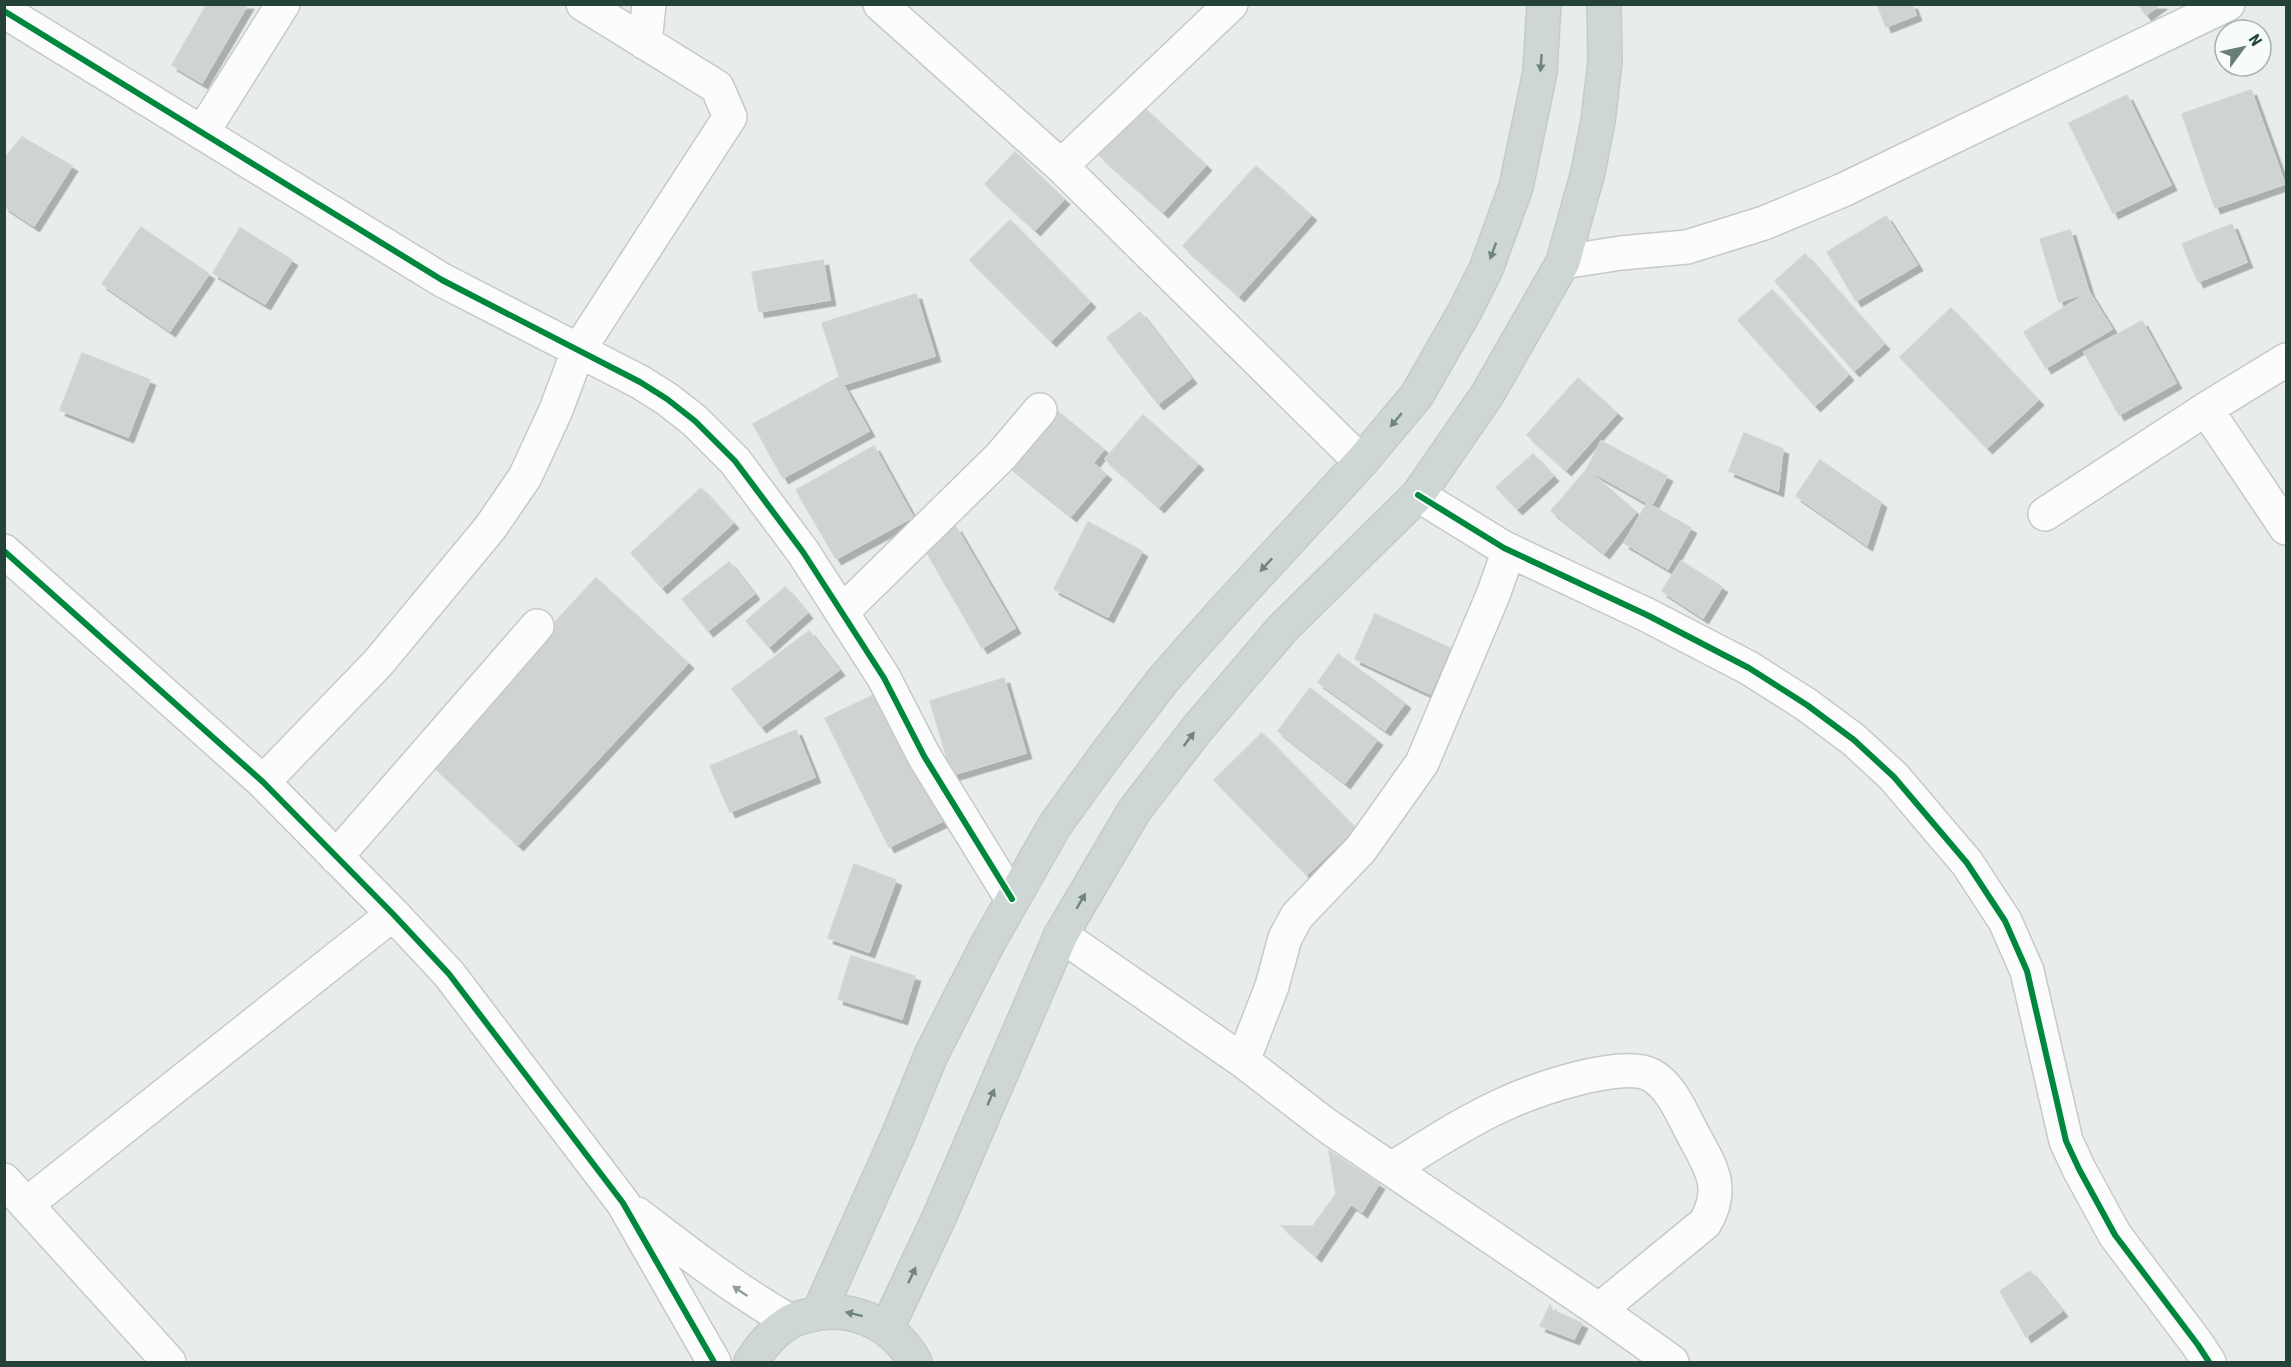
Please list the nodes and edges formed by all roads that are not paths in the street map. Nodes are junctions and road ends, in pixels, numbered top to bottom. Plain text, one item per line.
1 (283, 4) edge
2 (582, 4) edge
3 (649, 4) edge
4 (880, 4) edge
5 (1231, 4) edge
6 (1544, 4) edge
7 (1604, 4) edge
8 (2228, 4) edge
9 (4, 11) edge
10 (645, 43) junction
11 (202, 133) junction
12 (1061, 165) junction
13 (1563, 262) junction
14 (578, 351) junction
15 (2286, 360) edge
16 (2206, 409) junction
17 (1040, 410) dead end
18 (1361, 462) junction
19 (1418, 495) junction
20 (2045, 514) dead end
21 (2286, 528) edge
22 (1509, 550) junction
23 (4, 551) edge
24 (842, 612) junction
25 (537, 626) dead end
26 (263, 782) junction
27 (336, 857) junction
28 (1012, 899) junction
29 (393, 914) junction
30 (1061, 935) junction
31 (1243, 1061) junction
32 (1390, 1169) junction
33 (4, 1179) edge
34 (623, 1203) junction
35 (27, 1204) junction
36 (1599, 1310) junction
37 (804, 1317) junction
38 (887, 1328) junction
39 (2197, 1357) edge
40 (169, 1362) edge
41 (714, 1362) edge
42 (751, 1362) edge
43 (915, 1362) edge
44 (1672, 1362) edge

1 - 11 street
2 - 10 street
3 - 10 street
4 - 12 street
5 - 12 street
6 -> 18 main road
7 - 13 main road
8 - 13 street
9 - 11 street
10 - 14 street
11 - 14 street
12 - 18 street
13 - 19 main road
14 - 24 street
14 - 26 street
15 - 16 street
16 - 20 street
16 - 21 street
17 - 24 street
18 -> 28 main road
19 - 22 street
30 -> 19 main road
22 - 31 street
22 - 39 street
23 - 26 street
24 - 28 street
25 - 27 street
26 - 27 street
27 - 29 street
28 - 37 main road
29 - 34 street
29 - 35 street
30 - 31 street
38 -> 30 main road
31 - 32 street
32 - 36 street
32 - 36 street
33 - 35 street
37 -> 34 street
34 - 41 street
35 - 40 street
36 - 44 street
38 -> 37 main road
37 - 42 main road
38 - 43 main road

